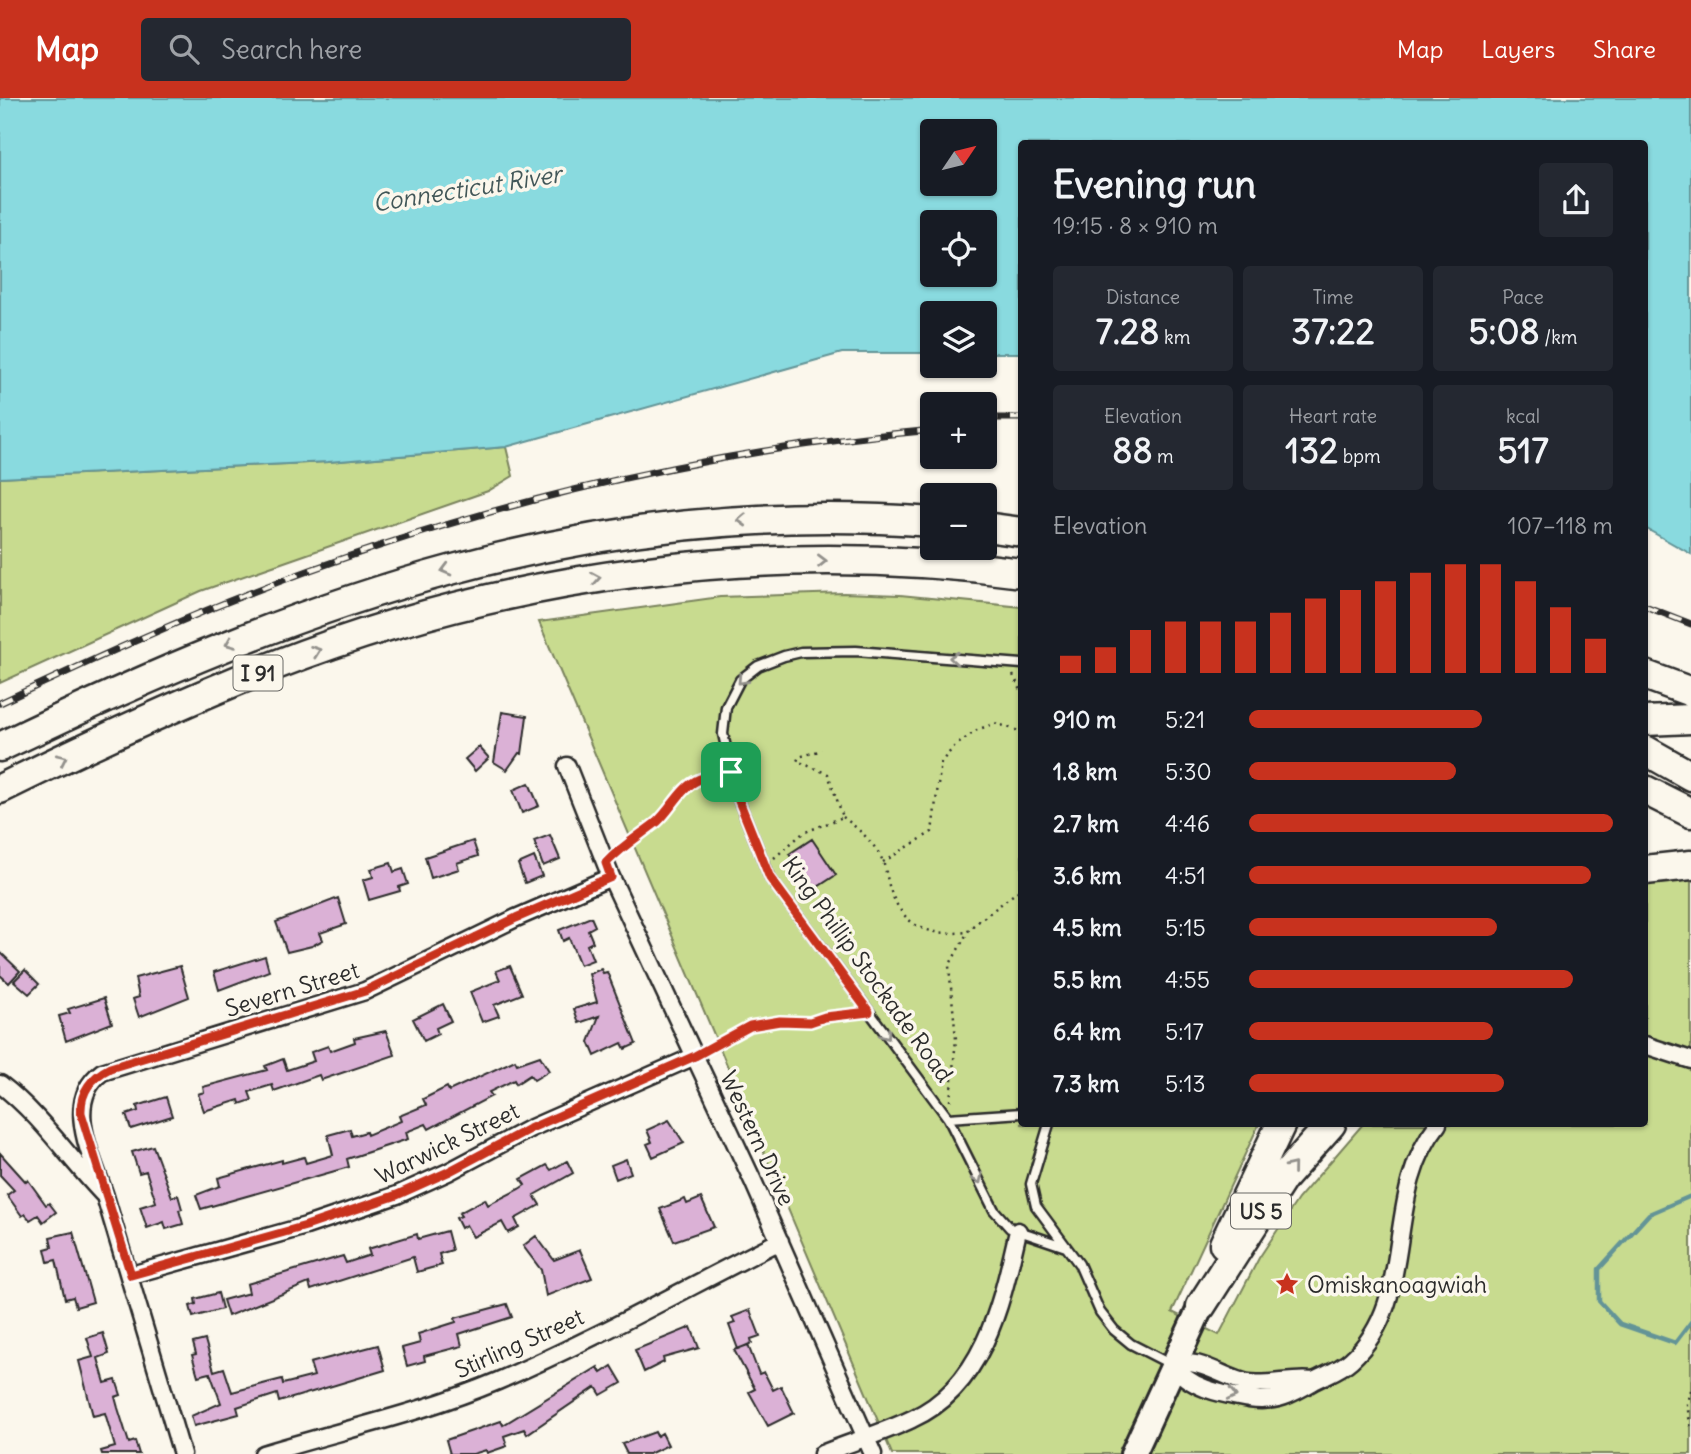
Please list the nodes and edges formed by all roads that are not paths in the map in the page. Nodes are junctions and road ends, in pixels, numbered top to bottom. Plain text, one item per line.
1 (997, 513) edge
2 (1018, 514) edge
3 (920, 517) edge
4 (902, 520) junction
5 (920, 521) edge
6 (997, 529) edge
7 (1018, 531) edge
8 (1018, 573) edge
9 (1018, 663) edge
10 (1648, 676) edge
11 (1691, 692) edge
12 (1691, 719) edge
13 (1648, 721) edge
14 (0, 747) edge
15 (1648, 752) edge
16 (567, 766) dead end
17 (1691, 776) edge
18 (0, 789) edge
19 (1648, 792) edge
20 (1691, 813) edge
21 (1691, 865) edge
22 (608, 870) junction
23 (1648, 870) edge
24 (1648, 1046) edge
25 (695, 1056) junction
26 (1691, 1060) edge
27 (0, 1084) edge
28 (1018, 1114) edge
29 (948, 1118) junction
30 (1048, 1127) edge
31 (1280, 1127) edge
32 (1328, 1127) edge
33 (1436, 1127) edge
34 (105, 1196) junction
35 (1018, 1230) junction
36 (780, 1241) junction
37 (1066, 1247) junction
38 (131, 1275) junction
39 (1201, 1306) junction
40 (1173, 1366) junction
41 (866, 1436) junction
42 (182, 1454) edge
43 (263, 1454) edge
44 (822, 1454) edge
45 (873, 1454) edge
46 (1133, 1454) edge

1 - 2 highway
3 - 4 highway
4 - 5 highway, I 91
4 -> 14 highway, I 91
6 - 7 highway
18 -> 8 highway, I 91
9 -> 29 lane, King Phillip Stockade Road
10 - 11 highway
12 - 13 highway
15 - 17 highway
16 - 22 street, Western Drive
19 - 20 highway
21 - 23 highway
22 - 25 street, Western Drive
22 - 34 street, Severn Street
24 - 26 street
25 - 36 street, Western Drive
25 - 38 street, Warwick Street
27 - 34 street
28 - 29 lane, King Phillip Stockade Road
29 -> 35 lane, King Phillip Stockade Road
30 - 37 lane
31 - 39 highway, US 5
39 -> 32 highway, US 5
33 - 40 street
34 - 38 street, Severn Street
35 - 37 lane, King Phillip Stockade Road
35 - 41 street
36 - 41 street, Western Drive
36 - 43 street, Stirling Street
37 - 40 lane
38 - 42 street, Severn Street
39 - 40 main road, US 5
40 - 46 main road, US 5
41 - 44 street
41 - 45 street, Western Drive

